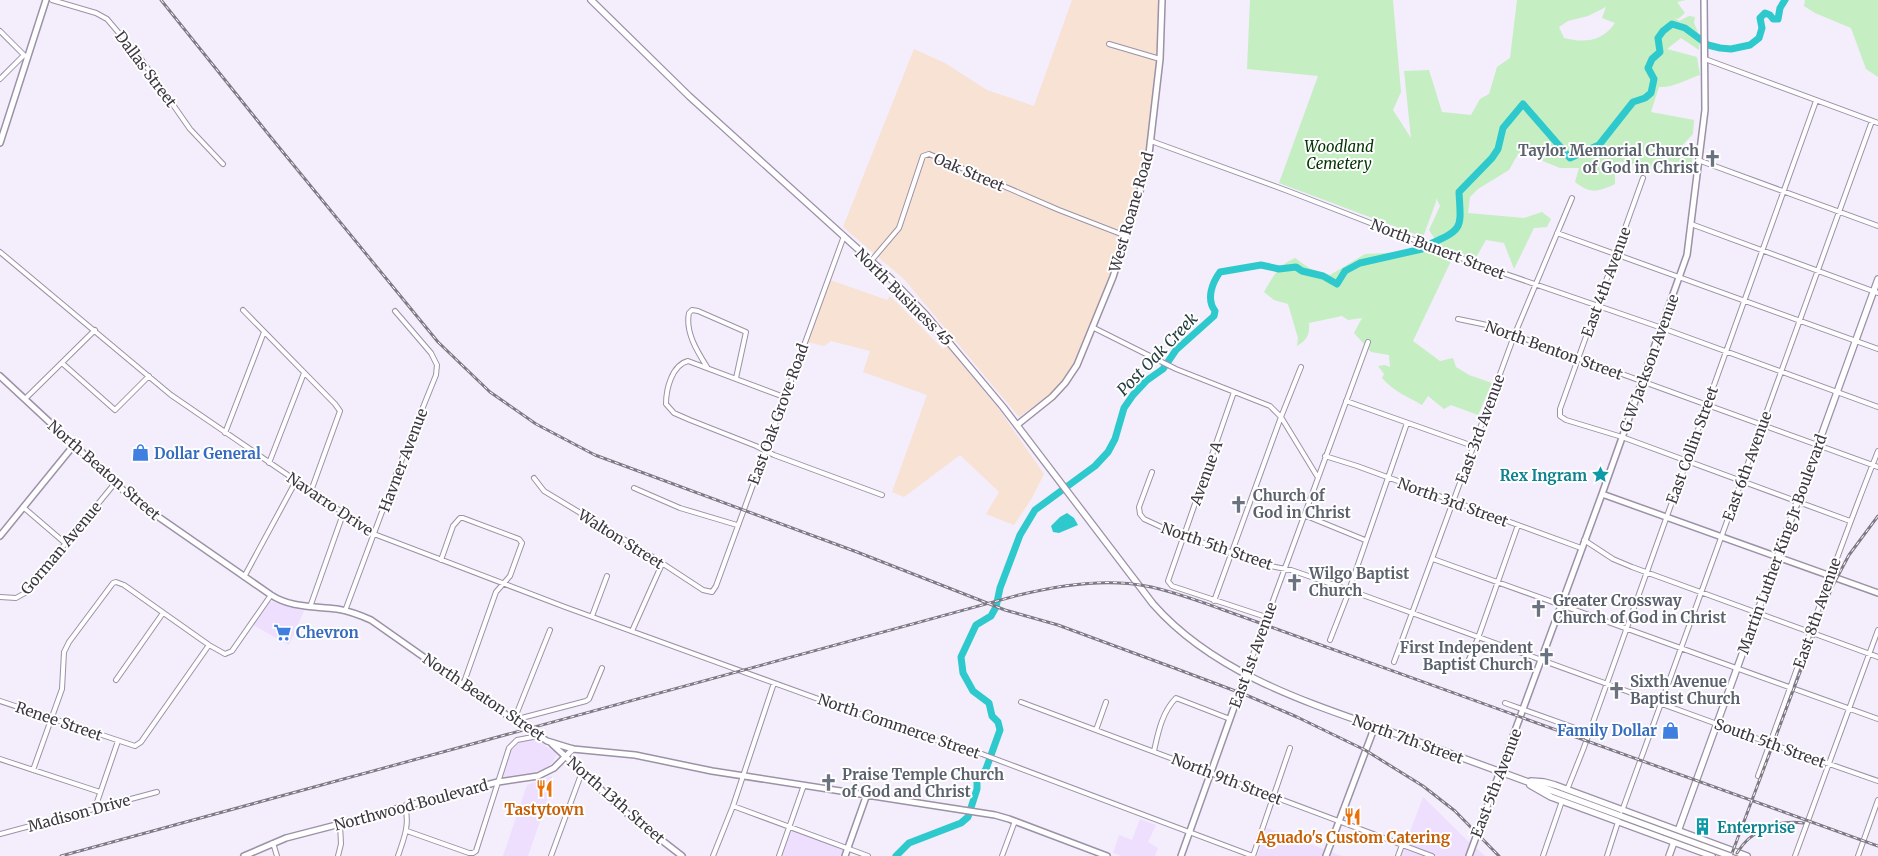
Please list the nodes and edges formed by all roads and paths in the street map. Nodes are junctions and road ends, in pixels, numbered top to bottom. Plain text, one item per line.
1 (46, 0) edge
2 (52, 0) edge
3 (591, 0) edge
4 (1162, 0) edge
5 (1704, 0) edge
6 (0, 31) edge
7 (1109, 44) dead end
8 (26, 56) junction
9 (1705, 58) junction
10 (1160, 59) junction
11 (0, 79) edge
12 (1816, 101) junction
13 (1872, 121) junction
14 (1878, 123) edge
15 (1, 139) edge
16 (1151, 142) junction
17 (1698, 160) junction
18 (223, 164) dead end
19 (1643, 178) dead end
20 (1784, 190) junction
21 (1572, 198) dead end
22 (1839, 212) junction
23 (1691, 224) junction
24 (1878, 226) edge
25 (1557, 233) junction
26 (844, 236) junction
27 (1126, 236) junction
28 (1762, 251) junction
29 (0, 252) edge
30 (1616, 255) junction
31 (871, 261) junction
32 (1817, 271) junction
33 (1680, 278) junction
34 (1878, 279) edge
35 (1534, 285) junction
36 (1876, 292) edge
37 (1743, 301) junction
38 (1597, 305) junction
39 (243, 310) dead end
40 (394, 311) dead end
41 (1458, 319) dead end
42 (1799, 321) junction
43 (1092, 327) junction
44 (1662, 328) junction
45 (95, 330) junction
46 (264, 332) junction
47 (1514, 336) junction
48 (1855, 341) junction
49 (1368, 342) dead end
50 (1878, 349) edge
51 (1726, 351) junction
52 (1578, 359) junction
53 (62, 363) junction
54 (708, 367) junction
55 (1301, 367) dead end
56 (1781, 372) junction
57 (304, 373) junction
58 (0, 376) edge
59 (149, 376) junction
60 (736, 378) junction
61 (1642, 382) junction
62 (1234, 392) junction
63 (1836, 392) junction
64 (784, 397) junction
65 (24, 399) junction
66 (1346, 401) junction
67 (1706, 405) junction
68 (1878, 407) edge
69 (1281, 417) junction
70 (1407, 423) junction
71 (1017, 425) junction
72 (1762, 426) junction
73 (225, 434) junction
74 (1622, 437) junction
75 (74, 445) junction
76 (1473, 446) junction
77 (1818, 446) junction
78 (765, 451) junction
79 (1878, 451) edge
80 (1325, 456) junction
81 (1686, 461) junction
82 (269, 463) junction
83 (1872, 465) junction
84 (1878, 467) edge
85 (1152, 472) dead end
86 (1317, 476) junction
87 (534, 478) dead end
88 (1388, 478) junction
89 (296, 481) junction
90 (1741, 481) junction
91 (115, 484) junction
92 (634, 488) dead end
93 (311, 491) junction
94 (1602, 494) junction
95 (882, 495) dead end
96 (1454, 502) junction
97 (1798, 502) junction
98 (23, 507) junction
99 (343, 514) junction
100 (1304, 515) junction
101 (1666, 517) junction
102 (1850, 521) junction
103 (737, 525) junction
104 (1518, 525) junction
105 (374, 534) junction
106 (0, 536) edge
107 (1183, 536) junction
108 (1721, 537) junction
109 (1365, 540) junction
110 (1584, 540) junction
111 (65, 543) junction
112 (1582, 548) junction
113 (1232, 552) junction
114 (1778, 557) junction
115 (1433, 559) junction
116 (441, 560) junction
117 (662, 564) junction
118 (1284, 569) junction
119 (1646, 572) junction
120 (1830, 575) junction
121 (607, 576) dead end
122 (244, 577) junction
123 (1498, 582) junction
124 (503, 584) junction
125 (1350, 590) junction
126 (712, 592) joint
127 (1702, 592) junction
128 (1878, 592) edge
129 (271, 595) junction
130 (0, 598) edge
131 (1214, 600) junction
132 (1561, 605) junction
133 (310, 607) junction
134 (345, 611) junction
135 (163, 613) junction
136 (1757, 613) junction
137 (1412, 614) junction
138 (592, 616) junction
139 (1266, 617) junction
140 (1626, 628) junction
141 (550, 630) dead end
142 (1878, 630) edge
143 (632, 631) junction
144 (1810, 632) junction
145 (1478, 638) junction
146 (1330, 640) dead end
147 (209, 645) junction
148 (1202, 648) joint
149 (1681, 648) junction
150 (1870, 654) junction
151 (1878, 657) edge
152 (1541, 660) junction
153 (1394, 662) dead end
154 (602, 668) dead end
155 (1737, 668) junction
156 (1465, 669) dead end
157 (742, 671) joint
158 (1246, 674) junction
159 (116, 680) dead end
160 (774, 682) junction
161 (1605, 683) junction
162 (463, 684) junction
163 (1790, 688) junction
164 (0, 701) edge
165 (1021, 702) dead end
166 (1106, 702) dead end
167 (1505, 703) dead end
168 (1661, 703) junction
169 (1849, 709) junction
170 (1523, 711) junction
171 (51, 718) junction
172 (1230, 719) junction
173 (1878, 719) edge
174 (514, 720) junction
175 (1717, 724) junction
176 (1375, 726) junction
177 (1096, 730) junction
178 (1589, 733) junction
179 (538, 736) junction
180 (118, 740) junction
181 (551, 742) junction
182 (1770, 743) junction
183 (1290, 748) dead end
184 (573, 749) junction
185 (1154, 752) junction
186 (566, 756) junction
187 (0, 759) edge
188 (1829, 764) junction
189 (33, 770) junction
190 (582, 771) junction
191 (1500, 772) junction
192 (1210, 773) junction
193 (743, 776) junction
194 (1758, 776) dead end
195 (1524, 781) junction
196 (1878, 781) edge
197 (498, 782) junction
198 (804, 785) junction
199 (1567, 790) junction
200 (100, 792) junction
201 (157, 792) dead end
202 (867, 794) junction
203 (1274, 797) junction
204 (1878, 800) edge
205 (1562, 801) junction
206 (405, 806) junction
207 (733, 806) junction
208 (95, 808) junction
209 (1621, 816) junction
210 (1015, 821) junction
211 (1338, 821) junction
212 (340, 824) junction
213 (790, 827) junction
214 (407, 831) junction
215 (1190, 831) junction
216 (0, 834) edge
217 (1676, 837) junction
218 (273, 843) junction
219 (1402, 845) junction
220 (848, 848) junction
221 (244, 856) edge
222 (277, 856) edge
223 (338, 856) edge
224 (398, 856) edge
225 (551, 856) edge
226 (682, 856) edge
227 (713, 856) edge
228 (779, 856) edge
229 (845, 856) edge
230 (868, 856) edge
231 (1002, 856) edge
232 (1107, 856) edge
233 (1181, 856) edge
234 (1253, 856) edge
235 (1326, 856) edge
236 (1398, 856) edge
237 (1432, 856) edge
238 (1468, 856) edge
239 (1542, 856) edge
240 (1606, 856) edge
241 (1669, 856) edge
242 (1712, 856) edge
243 (1730, 856) edge
244 (1748, 856) edge
245 (1795, 856) edge
246 (1858, 856) edge

1 - 8 street
2 - 18 street, Dallas Street
3 - 26 main road, North Business 45
4 - 10 street, West Roane Road
5 - 9 street, G W Jackson Avenue
6 - 8 street
7 - 10 street
8 - 11 street
8 - 15 street
9 - 12 street
9 - 17 street, G W Jackson Avenue
10 - 16 street, West Roane Road
12 - 13 street
12 - 20 street, East Collin Street
13 - 14 street
13 - 22 street, East 6th Avenue
16 - 27 street, West Roane Road
16 - 35 street, North Bunert Street
17 - 20 street
17 - 23 street, G W Jackson Avenue
19 - 30 street, East 4th Avenue
20 - 22 street
20 - 28 street, East Collin Street
21 - 25 street, East 3rd Avenue
22 - 24 street
22 - 32 street, East 6th Avenue
23 - 28 street
23 - 33 street, G W Jackson Avenue
25 - 30 street
25 - 35 street, East 3rd Avenue
26 - 31 main road, North Business 45
26 - 64 street, East Oak Grove Road
27 - 31 street, Oak Street
27 - 43 street, West Roane Road
28 - 32 street
28 - 37 street, East Collin Street
29 - 45 street, Navarro Drive
30 - 33 street
30 - 38 street, East 4th Avenue
31 - 71 main road, North Business 45
32 - 36 street
32 - 42 street, East 6th Avenue
33 - 37 street
33 - 44 street, G W Jackson Avenue
34 - 36 main road, Martin Luther King Jr Boulevard
35 - 38 street, North Bunert Street
35 - 47 street, East 3rd Avenue
36 - 48 main road, Martin Luther King Jr Boulevard
37 - 42 street
37 - 51 street, East Collin Street
38 - 44 street, North Bunert Street
38 - 52 street, East 4th Avenue
39 - 46 street
40 - 105 street, Havner Avenue
41 - 47 street, North Benton Street
42 - 48 street
42 - 56 street, East 6th Avenue
43 - 62 street
43 - 71 street, West Roane Road
44 - 51 street, North Bunert Street
44 - 61 street, G W Jackson Avenue
45 - 53 street
45 - 59 street, Navarro Drive
46 - 57 street
46 - 73 street
47 - 52 street, North Benton Street
47 - 76 street, East 3rd Avenue
48 - 50 street
48 - 63 main road, Martin Luther King Jr Boulevard
49 - 66 street, East 1st Avenue
51 - 56 street, North Bunert Street
51 - 67 street, East Collin Street
52 - 61 street, North Benton Street
52 - 74 street, East 4th Avenue
53 - 59 street
53 - 65 street
54 - 60 street
54 - 60 street
54 - 78 street
55 - 69 street
56 - 63 street, North Bunert Street
56 - 72 street, East 6th Avenue
57 - 82 street
57 - 93 street
58 - 65 street, North Beaton Street
59 - 73 street, Navarro Drive
60 - 64 street
61 - 67 street, North Benton Street
61 - 74 street, G W Jackson Avenue
62 - 69 street
62 - 107 street, Avenue A
63 - 68 street, North Bunert Street
63 - 77 main road, Martin Luther King Jr Boulevard
64 - 78 street, East Oak Grove Road
65 - 75 street, North Beaton Street
66 - 70 street
66 - 80 street, East 1st Avenue
67 - 72 street, North Benton Street
67 - 81 street, East Collin Street
69 - 86 street
69 - 113 street
70 - 76 street
70 - 88 street
71 - 148 main road, North Business 45
72 - 77 street, North Benton Street
72 - 90 street, East 6th Avenue
73 - 82 street, Navarro Drive
74 - 81 street
74 - 94 street, G W Jackson Avenue
75 - 91 street, North Beaton Street
75 - 98 street
76 - 96 street, East 3rd Avenue
77 - 83 street, North Benton Street
77 - 97 main road, Martin Luther King Jr Boulevard
78 - 95 street
78 - 103 street, East Oak Grove Road
79 - 83 street, East 8th Avenue
80 - 86 street, East 1st Avenue
80 - 88 street, North 3rd Street
81 - 90 street
81 - 101 street, East Collin Street
82 - 89 street, Navarro Drive
83 - 84 street, North Benton Street
83 - 102 street, East 8th Avenue
85 - 107 street, North 5th Street
86 - 100 street, East 1st Avenue
87 - 117 street, Walton Street
88 - 96 street, North 3rd Street
88 - 109 street
89 - 93 street, Navarro Drive
89 - 122 street
90 - 97 street
90 - 108 street, East 6th Avenue
91 - 111 street, Gorman Avenue
91 - 122 street, North Beaton Street
92 - 103 street
93 - 99 street, Navarro Drive
94 - 101 street
94 - 110 street, G W Jackson Avenue
96 - 104 street, North 3rd Street
96 - 115 street, East 3rd Avenue
97 - 102 street
97 - 114 main road, Martin Luther King Jr Boulevard
98 - 106 street
98 - 111 street
99 - 105 street, Navarro Drive
99 - 133 street
100 - 109 street
100 - 118 street, East 1st Avenue
101 - 108 street
101 - 119 street, East Collin Street
102 - 120 street, East 8th Avenue
103 - 126 street, East Oak Grove Road
104 - 112 street, North 3rd Street
104 - 123 street
105 - 116 street, Navarro Drive
105 - 134 street, Havner Avenue
107 - 113 street, North 5th Street
107 - 131 street, Avenue A
108 - 114 street
108 - 127 street, East 6th Avenue
109 - 125 street
110 - 112 street, G W Jackson Avenue
110 - 119 street
111 - 130 street, Gorman Avenue
112 - 132 street, G W Jackson Avenue
113 - 118 street, North 5th Street
113 - 131 street
114 - 120 street
114 - 136 main road, Martin Luther King Jr Boulevard
115 - 123 street
115 - 137 street, East 3rd Avenue
116 - 124 street, Navarro Drive
116 - 124 street
117 - 126 street, Walton Street
117 - 143 street
118 - 125 street, North 5th Street
118 - 139 street, East 1st Avenue
119 - 127 street
119 - 140 street, East Collin Street
120 - 128 street
120 - 144 street, East 8th Avenue
121 - 138 street
122 - 129 street, North Beaton Street
123 - 132 street
123 - 145 street
124 - 138 street, Navarro Drive
124 - 162 street
125 - 137 street, North 5th Street
125 - 146 street
127 - 136 street
127 - 149 street, East 6th Avenue
129 - 133 street, North Beaton Street
129 - 147 street
131 - 139 street
132 - 140 street
132 - 152 street, G W Jackson Avenue
133 - 134 street, North Beaton Street
134 - 162 street, North Beaton Street
135 - 147 street
135 - 159 street
135 - 171 street
136 - 144 street
136 - 155 main road, Martin Luther King Jr Boulevard
137 - 145 street, North 5th Street
137 - 153 street, East 3rd Avenue
138 - 143 street, Navarro Drive
139 - 158 street, East 1st Avenue
140 - 149 street
140 - 161 street, East Collin Street
141 - 174 street
142 - 150 street
143 - 157 street, Navarro Drive
144 - 150 street
144 - 163 street, East 8th Avenue
145 - 152 street, North 5th Street
145 - 156 street
147 - 180 street, Renee Street
148 - 158 main road, North 7th Street
149 - 155 street
149 - 168 street, East 6th Avenue
150 - 151 street
150 - 169 street
152 - 161 street, North 5th Street
152 - 170 street, G W Jackson Avenue
154 - 174 street
155 - 163 street
155 - 175 main road, Martin Luther King Jr Boulevard
157 - 160 street, North Commerce Street
158 - 172 street, East 1st Avenue
158 - 176 main road, North 7th Street
160 - 193 street
160 - 215 street, North Commerce Street
161 - 168 street, South 5th Street
161 - 178 street, East Collin Street
162 - 174 street, North Beaton Street
163 - 169 street
163 - 182 street, East 8th Avenue
164 - 171 street, Renee Street
165 - 177 street, North 9th Street
166 - 177 street
167 - 170 street
168 - 175 street, South 5th Street
168 - 209 street, East 6th Avenue
169 - 173 street
169 - 188 street
170 - 178 street
170 - 191 street, East 5th Avenue
171 - 180 street, Renee Street
171 - 189 street
172 - 185 street
172 - 192 street, East 1st Avenue
174 - 179 street, North Beaton Street
175 - 182 street, South 5th Street
175 - 217 main road, Martin Luther King Jr Boulevard
176 - 191 main road, North 7th Street
176 - 211 street
177 - 185 street, North 9th Street
178 - 199 street, East Collin Street
179 - 181 street, North Beaton Street
179 - 197 street
180 - 200 street
181 - 184 street, North Beaton Street
181 - 186 street, North 13th Street
182 - 188 street, South 5th Street
182 - 194 street, East 8th Avenue
183 - 203 street
184 - 186 street, Northwood Boulevard
184 - 193 street, North Beaton Street
185 - 192 street, North 9th Street
186 - 190 street, North 13th Street
186 - 197 street, Northwood Boulevard
187 - 189 street
188 - 196 street, South 5th Street
188 - 245 street
189 - 200 street
190 - 225 street
190 - 226 street, North 13th Street
191 - 195 main road, North 7th Street
191 - 238 street, East 5th Avenue
192 - 203 street, North 9th Street
192 - 215 street, East 1st Avenue
193 - 198 street, North Beaton Street
193 - 207 street
195 - 199 main road
195 - 205 main road
195 - 209 main road, North 7th Street
197 - 206 street, Northwood Boulevard
197 - 214 street
198 - 202 street, North Beaton Street
198 - 213 street
199 - 209 main road
200 - 208 street
201 - 208 street, Madison Drive
202 - 210 street, North Beaton Street
202 - 220 street
203 - 211 street, North 9th Street
203 - 234 street
204 - 246 street
205 - 209 main road
205 - 239 street
206 - 212 street, Northwood Boulevard
206 - 214 street
207 - 213 street
207 - 227 street
208 - 216 street, Madison Drive
209 - 217 main road
209 - 217 main road
209 - 240 street, East 6th Avenue
209 - 243 main road, bridge
210 - 231 street
210 - 232 street, North Beaton Street
211 - 219 street, North 9th Street
211 - 235 street
212 - 218 street, Northwood Boulevard
212 - 223 street
213 - 220 street
213 - 228 street
214 - 224 street
215 - 233 street, East 1st Avenue
215 - 234 street, North Commerce Street
217 - 241 main road, Martin Luther King Jr Boulevard
217 - 242 main road
217 - 244 main road
218 - 221 street, Northwood Boulevard
218 - 222 street
219 - 236 street
219 - 237 street, North 9th Street
220 - 229 street
220 - 230 street

